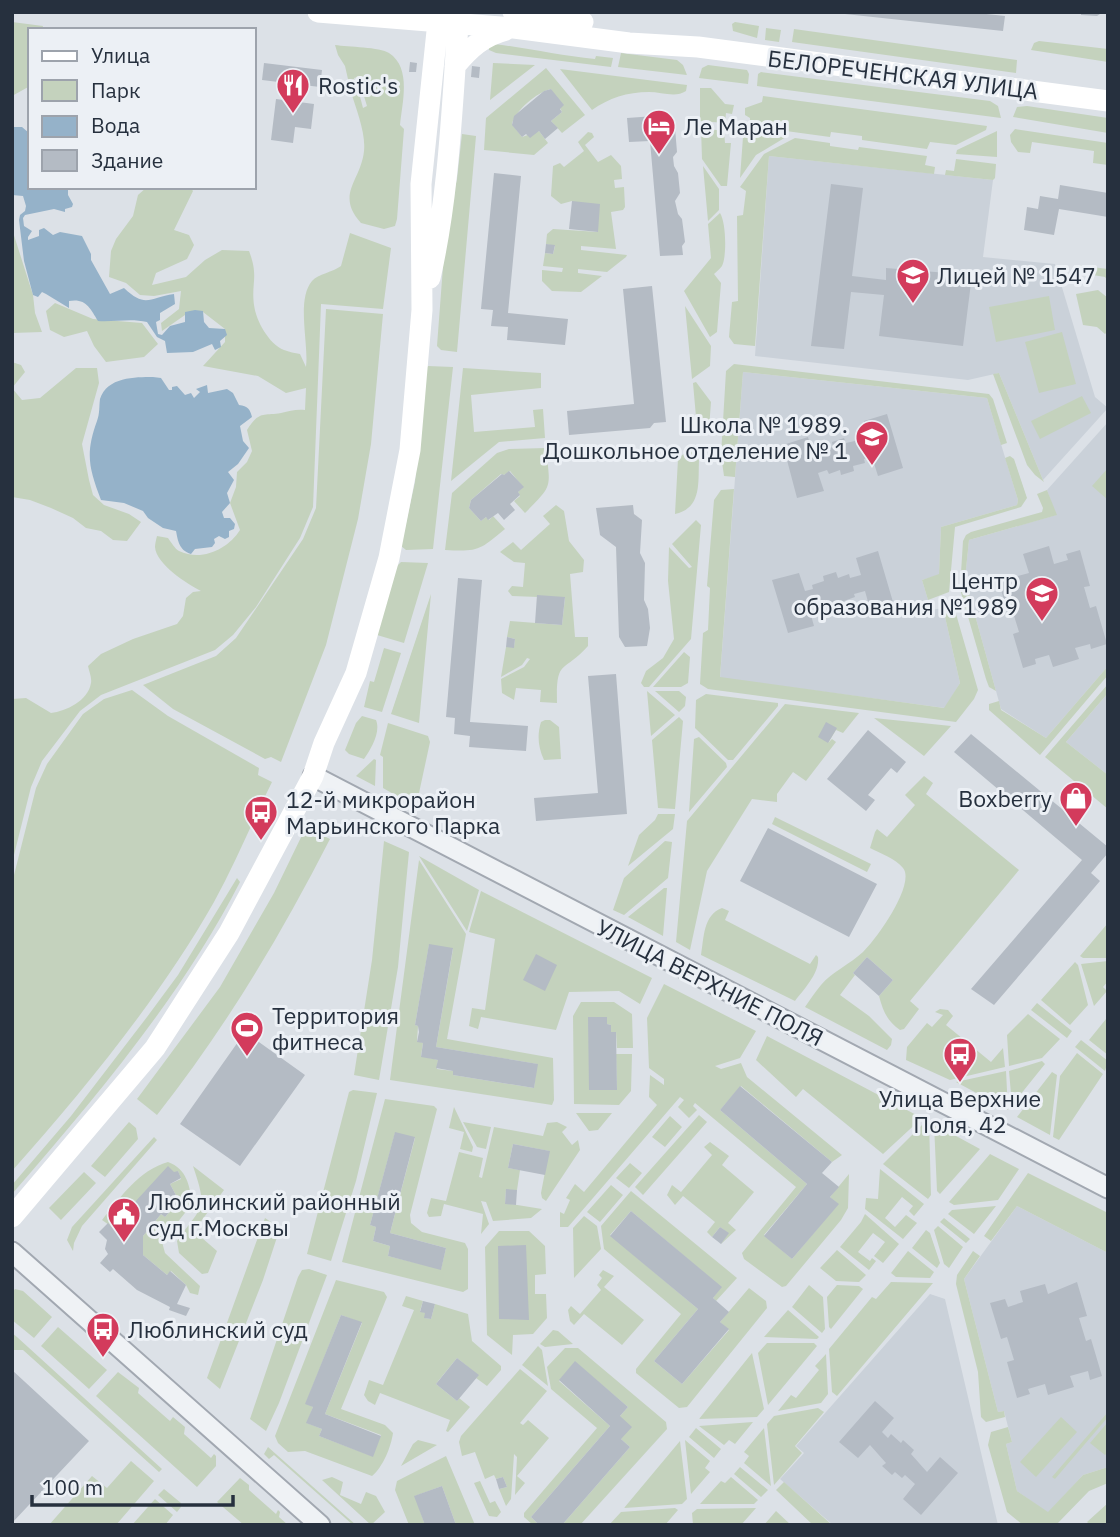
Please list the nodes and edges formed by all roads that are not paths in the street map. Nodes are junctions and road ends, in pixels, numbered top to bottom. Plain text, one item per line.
1 (318, 12) edge
2 (448, 18) edge
3 (394, 20) junction
4 (514, 20) edge
5 (455, 66) junction
6 (432, 74) junction
7 (1108, 101) edge
8 (422, 310) junction
9 (313, 776) junction
10 (1108, 1188) edge
11 (12, 1217) edge
12 (12, 1251) edge
13 (320, 1525) edge

1 - 3 main road
2 - 3 main road
2 - 4 main road, БЕЛОРЕЧЕНСКАЯ УЛИЦА
2 - 5 main road
2 - 6 main road
3 - 6 main road
4 - 5 main road
4 - 7 main road, БЕЛОРЕЧЕНСКАЯ УЛИЦА
5 - 8 main road
6 - 8 main road
8 - 9 main road
9 - 10 street, УЛИЦА ВЕРХНИЕ ПОЛЯ
9 - 11 main road
12 - 13 street

